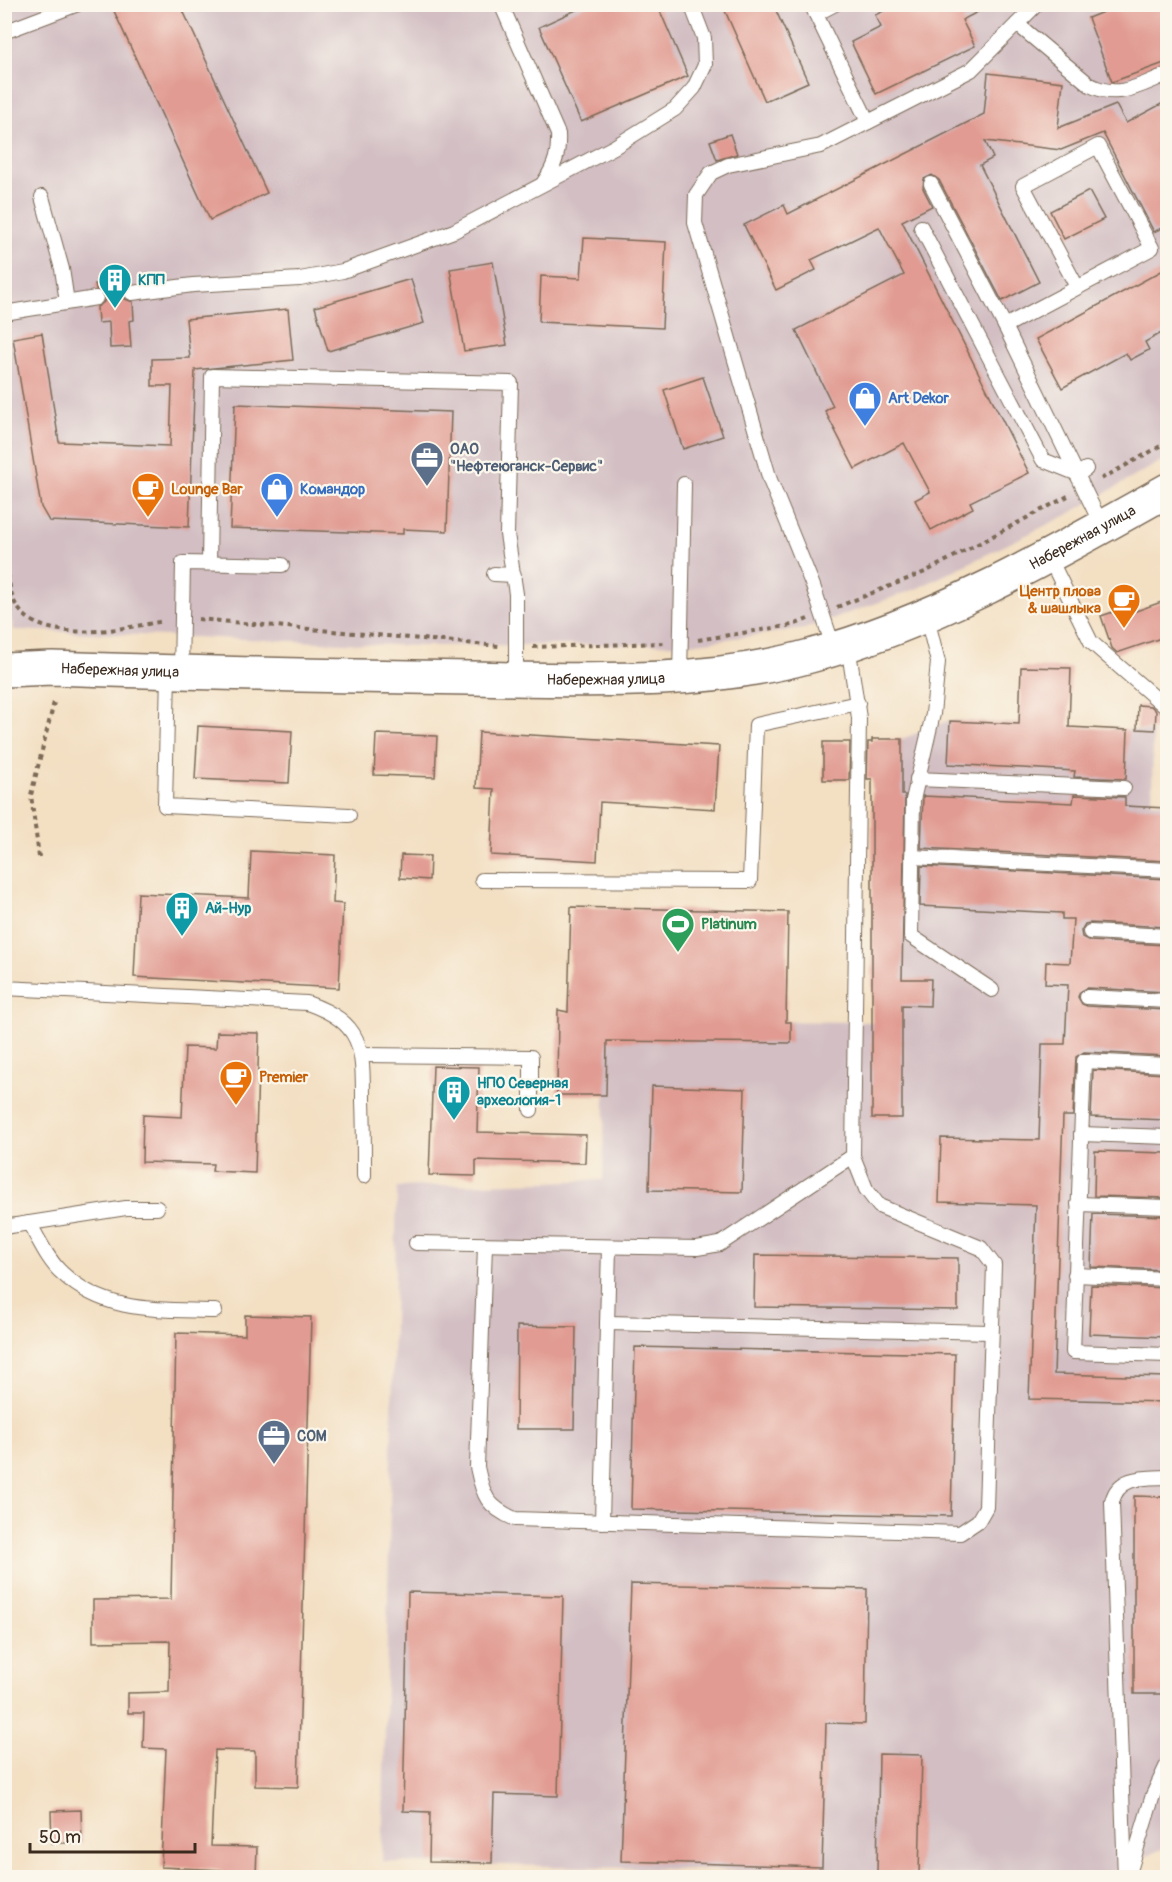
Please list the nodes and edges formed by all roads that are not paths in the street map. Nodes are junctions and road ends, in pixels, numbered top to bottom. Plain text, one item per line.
1 (78, 4) edge
2 (501, 4) edge
3 (691, 4) edge
4 (835, 4) edge
5 (1037, 4) edge
6 (813, 9) edge
7 (1017, 24) junction
8 (4, 32) edge
9 (1167, 74) edge
10 (868, 122) junction
11 (543, 184) junction
12 (931, 184) dead end
13 (42, 197) dead end
14 (921, 227) dead end
15 (1077, 287) junction
16 (132, 293) dead end
17 (96, 298) dead end
18 (67, 302) junction
19 (4, 313) edge
20 (1005, 326) junction
21 (1082, 472) junction
22 (684, 484) dead end
23 (1167, 490) edge
24 (1102, 526) junction
25 (1048, 555) junction
26 (209, 563) junction
27 (282, 565) dead end
28 (494, 574) dead end
29 (513, 575) junction
30 (926, 614) junction
31 (841, 647) junction
32 (4, 670) edge
33 (174, 672) junction
34 (680, 676) junction
35 (516, 679) junction
36 (858, 703) junction
37 (1167, 709) edge
38 (917, 779) junction
39 (1124, 788) dead end
40 (349, 815) dead end
41 (912, 857) junction
42 (1167, 870) edge
43 (482, 880) dead end
44 (1090, 932) dead end
45 (1167, 936) edge
46 (4, 988) edge
47 (992, 990) dead end
48 (1087, 997) dead end
49 (1167, 1001) edge
50 (363, 1055) junction
51 (1167, 1065) edge
52 (531, 1110) dead end
53 (1081, 1134) junction
54 (1167, 1137) edge
55 (853, 1156) junction
56 (364, 1176) dead end
57 (1078, 1204) junction
58 (157, 1208) dead end
59 (1167, 1208) edge
60 (29, 1223) junction
61 (4, 1227) edge
62 (416, 1243) dead end
63 (485, 1246) junction
64 (609, 1247) junction
65 (1075, 1275) junction
66 (1167, 1279) edge
67 (215, 1311) dead end
68 (607, 1323) junction
69 (991, 1332) junction
70 (1167, 1355) edge
71 (1167, 1477) edge
72 (602, 1522) junction
73 (1167, 1763) edge
74 (1127, 1878) edge

1 - 8 lane
2 - 11 lane
3 - 11 lane
4 - 6 lane
5 - 7 lane
6 - 10 lane
7 - 9 lane
7 - 10 lane
10 - 31 lane
11 - 16 lane
12 - 20 lane
13 - 18 lane
14 - 21 lane
15 - 15 lane
15 - 20 lane
17 - 18 lane
18 - 19 lane
20 - 21 lane
21 - 24 lane
22 - 34 lane
23 - 24 street, Набережная улица
24 - 25 street, Набережная улица
25 - 30 street, Набережная улица
25 - 37 lane
26 - 27 lane
26 - 29 lane
26 - 33 lane
28 - 29 lane
29 - 35 lane
30 - 31 street, Набережная улица
30 - 38 lane
31 - 34 street, Набережная улица
31 - 36 lane
32 - 33 street, Набережная улица
33 - 35 street, Набережная улица
33 - 40 lane
34 - 35 street, Набережная улица
36 - 43 lane
36 - 55 lane
38 - 39 lane
38 - 41 lane
41 - 42 lane
41 - 47 lane
44 - 45 lane
46 - 50 lane
48 - 49 lane
50 - 52 lane
50 - 56 lane
51 - 53 lane
53 - 54 lane
53 - 57 lane
55 - 64 lane
55 - 69 lane
57 - 59 lane
57 - 65 lane
58 - 60 lane
60 - 61 lane
60 - 67 lane
62 - 63 lane
63 - 64 lane
63 - 72 lane
64 - 68 lane
65 - 66 lane
65 - 70 lane
68 - 69 lane
68 - 72 lane
69 - 72 lane
71 - 74 lane
73 - 74 lane

